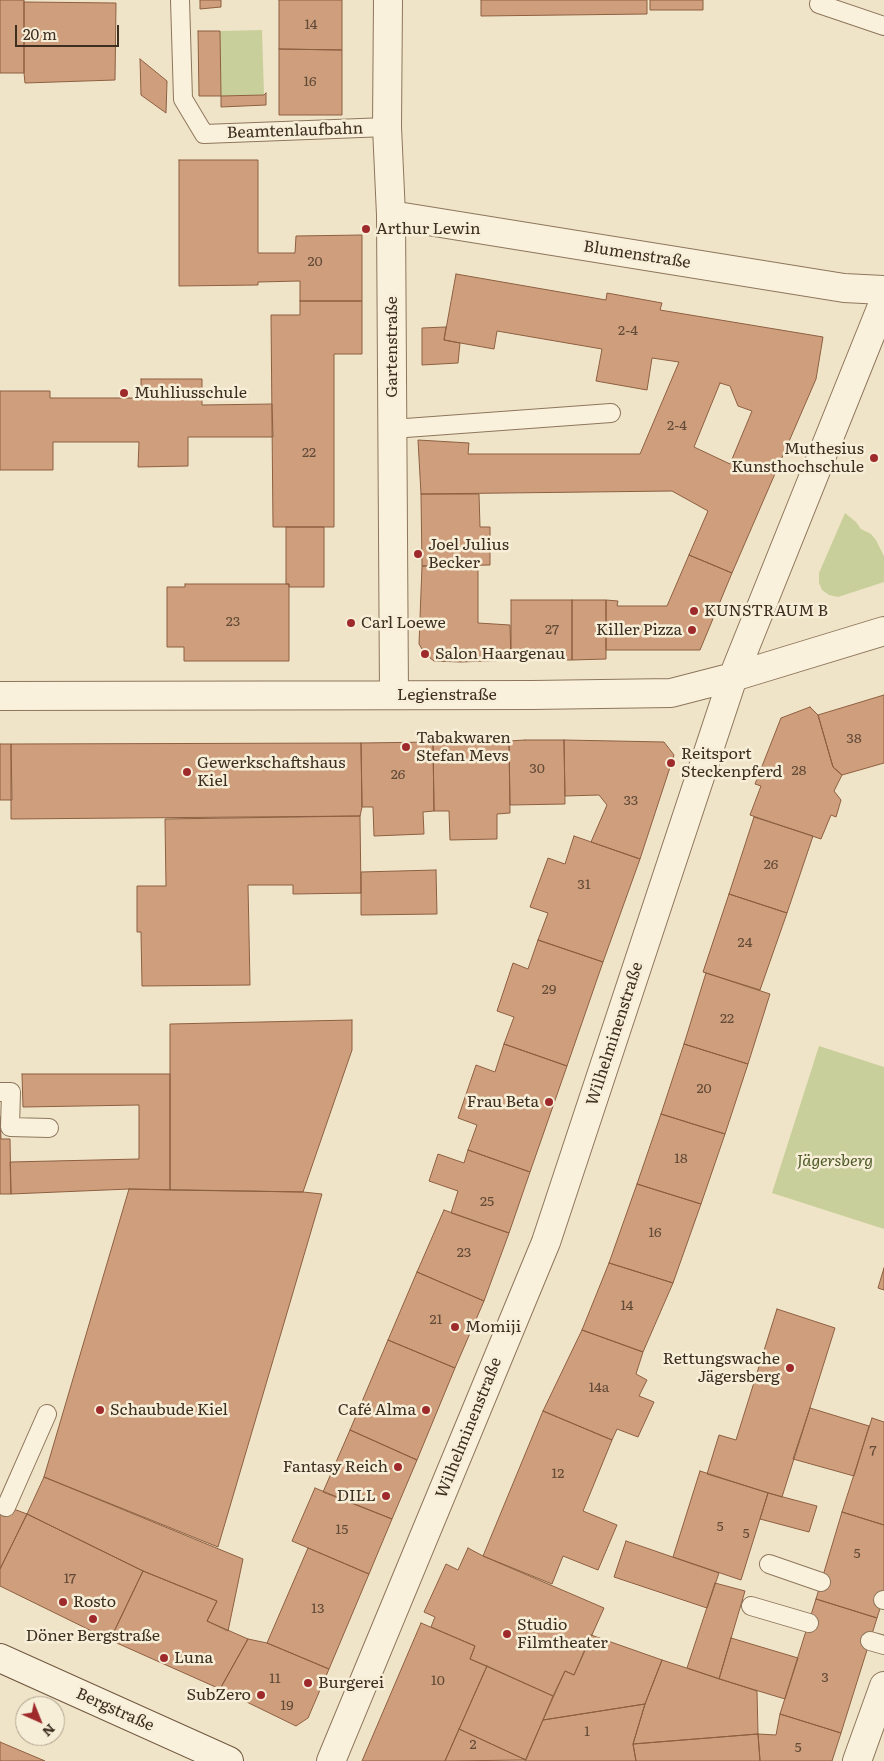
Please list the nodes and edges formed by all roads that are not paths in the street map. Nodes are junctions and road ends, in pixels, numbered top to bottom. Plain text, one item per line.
1 (180, 0) edge
2 (388, 0) edge
3 (819, 4) dead end
4 (884, 26) edge
5 (387, 134) junction
6 (391, 215) junction
7 (884, 290) edge
8 (884, 301) edge
9 (611, 413) dead end
10 (392, 429) junction
11 (884, 630) edge
12 (733, 678) junction
13 (394, 695) junction
14 (0, 696) edge
15 (0, 1092) edge
16 (49, 1128) dead end
17 (47, 1414) dead end
18 (6, 1507) dead end
19 (769, 1564) dead end
20 (821, 1582) dead end
21 (751, 1606) dead end
22 (809, 1623) dead end
23 (0, 1658) edge
24 (884, 1686) edge
25 (229, 1761) edge
26 (331, 1761) edge
27 (857, 1761) edge

1 - 5 lane, Beamtenlaufbahn
2 - 5 street, Gartenstraße
3 - 4 lane
5 - 6 street, Gartenstraße
6 - 7 street, Blumenstraße
6 - 10 street, Gartenstraße
8 - 12 street, Wilhelminenstraße
9 - 10 lane
10 - 13 street, Gartenstraße
11 - 12 street, Legienstraße
12 - 13 street, Legienstraße
12 - 26 street, Wilhelminenstraße
13 - 14 street, Legienstraße
15 - 16 lane
17 - 18 lane
19 - 20 lane
21 - 22 lane
23 - 25 street, Bergstraße
24 - 27 street

